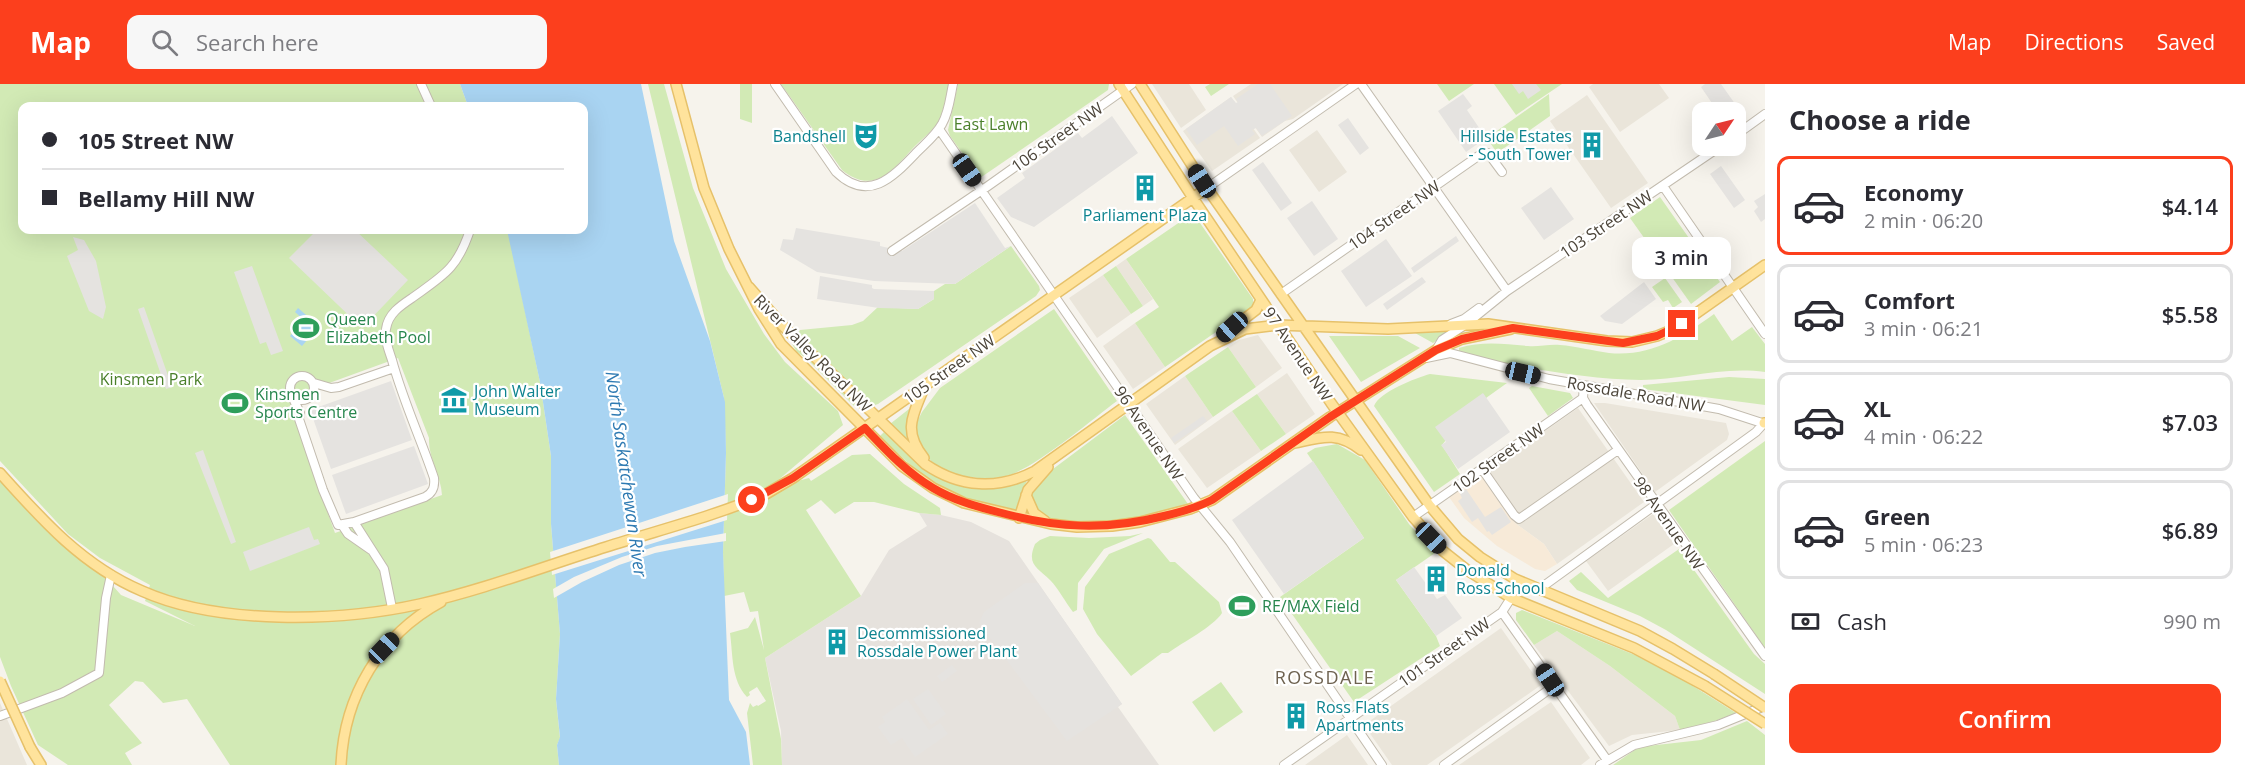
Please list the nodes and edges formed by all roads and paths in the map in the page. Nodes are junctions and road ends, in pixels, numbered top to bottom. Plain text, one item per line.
1 (421, 84) edge
2 (676, 84) edge
3 (775, 84) edge
4 (953, 84) edge
5 (1132, 84) edge
6 (1140, 84) edge
7 (1356, 84) edge
8 (1361, 84) edge
9 (1121, 87) edge
10 (429, 102) edge
11 (1765, 114) edge
12 (1746, 128) edge
13 (939, 129) junction
14 (1706, 156) edge
15 (1502, 172) dead end
16 (1663, 186) junction
17 (1207, 188) junction
18 (1434, 188) junction
19 (981, 190) junction
20 (1193, 198) junction
21 (469, 234) edge
22 (892, 251) dead end
23 (1765, 265) edge
24 (749, 287) junction
25 (1733, 288) junction
26 (1507, 291) junction
27 (1281, 294) junction
28 (1055, 296) junction
29 (1261, 300) junction
30 (1491, 302) junction
31 (1302, 324) junction
32 (1278, 325) junction
33 (1465, 325) junction
34 (1447, 326) junction
35 (1513, 328) junction
36 (1765, 334) edge
37 (1210, 346) junction
38 (1436, 350) junction
39 (1421, 359) junction
40 (394, 368) junction
41 (314, 384) junction
42 (1584, 385) junction
43 (925, 386) junction
44 (291, 394) junction
45 (1583, 398) junction
46 (308, 399) junction
47 (1355, 401) junction
48 (1129, 404) junction
49 (1338, 412) junction
50 (300, 413) junction
51 (878, 419) junction
52 (1765, 423) edge
53 (865, 428) junction
54 (1290, 445) junction
55 (1618, 450) junction
56 (1367, 454) junction
57 (1055, 458) junction
58 (1482, 469) junction
59 (933, 470) junction
60 (0, 473) edge
61 (1026, 495) junction
62 (1656, 505) junction
63 (1201, 506) junction
64 (1430, 506) junction
65 (1413, 517) junction
66 (1019, 518) junction
67 (354, 522) junction
68 (1051, 524) junction
69 (342, 525) junction
70 (375, 552) junction
71 (111, 575) junction
72 (1538, 590) junction
73 (454, 595) junction
74 (1511, 598) junction
75 (392, 608) junction
76 (1502, 612) junction
77 (1765, 656) edge
78 (0, 681) edge
79 (1554, 686) junction
80 (1765, 707) edge
81 (0, 716) edge
82 (1350, 718) junction
83 (1765, 724) edge
84 (1607, 760) junction
85 (41, 765) edge
86 (340, 765) edge
87 (1284, 765) edge
88 (1382, 765) edge
89 (1443, 765) edge
90 (1600, 765) edge

1 - 10 street
2 - 24 main road, River Valley Road NW
3 - 13 street
4 - 13 street
5 - 9 street, 106 Street NW
6 - 17 main road, 97 Avenue NW
7 - 17 street, 105 Street NW
8 - 18 street
9 - 19 street, 106 Street NW
9 - 20 main road, 97 Avenue NW
11 - 12 street
13 - 19 street, 96 Avenue NW
14 - 16 street, 103 Street NW
15 - 18 street, 104 Street NW
16 - 25 street
16 - 26 street, 103 Street NW
17 - 20 main road, 105 Street NW
17 - 27 main road, 97 Avenue NW
18 - 26 street
18 - 27 street, 104 Street NW
19 - 22 street, 106 Street NW
19 - 28 street, 96 Avenue NW
20 - 28 main road, 105 Street NW
20 - 29 main road, 97 Avenue NW
21 - 40 street
23 - 25 main road
24 - 51 main road, River Valley Road NW
24 - 53 main road, River Valley Road NW
25 - 35 main road
25 - 36 street
26 - 30 street, 103 Street NW
27 - 31 main road, 97 Avenue NW
28 - 43 main road, 105 Street NW
28 - 48 street, 96 Avenue NW
29 - 32 main road, 97 Avenue NW
29 - 37 main road
30 - 33 street, 103 Street NW
30 - 34 street, 103 Street NW
31 - 32 main road
31 - 34 main road
31 - 47 main road, 97 Avenue NW
32 - 37 main road
32 - 49 main road, 97 Avenue NW
33 - 34 main road
33 - 35 main road
33 - 38 street, 103 Street NW
35 - 38 main road
37 - 48 main road
38 - 39 main road
39 - 42 street, Rossdale Road NW
39 - 47 main road, Rossdale Road NW
40 - 41 street
40 - 67 street
41 - 44 street
41 - 46 street
42 - 45 street
42 - 52 street, Rossdale Road NW
43 - 51 main road, 105 Street NW
43 - 59 main road
44 - 46 street
44 - 50 street
45 - 55 street, 98 Avenue NW
45 - 58 street, 102 Street NW
46 - 50 street
47 - 49 main road, Rossdale Road NW
47 - 64 main road, 97 Avenue NW
48 - 57 main road
48 - 63 street, 96 Avenue NW
49 - 54 main road, Rossdale Road NW
49 - 56 main road, 97 Avenue NW
50 - 69 street
51 - 53 main road, 105 Street NW
51 - 59 main road
52 - 62 street
53 - 66 main road, Rossdale Road NW
53 - 73 main road, 105 Street NW
54 - 56 main road
54 - 63 main road, Rossdale Road NW
55 - 58 street
55 - 62 street, 98 Avenue NW
56 - 65 main road, 97 Avenue NW
57 - 59 main road
57 - 61 main road
58 - 64 street, 102 Street NW
60 - 71 main road
61 - 66 main road
61 - 68 main road
62 - 72 street
62 - 77 street, 98 Avenue NW
63 - 68 main road, Rossdale Road NW
63 - 82 street, 96 Avenue NW
64 - 65 street, 102 Street NW
64 - 72 main road, 97 Avenue NW
65 - 74 main road, 97 Avenue NW
66 - 68 main road, Rossdale Road NW
67 - 69 street
67 - 70 street
69 - 70 street
70 - 75 street
71 - 75 main road
71 - 81 street
72 - 80 main road, 97 Avenue NW, bridge
73 - 75 main road
73 - 86 main road
74 - 76 street, 101 Street NW
74 - 83 main road, 97 Avenue NW, bridge
76 - 79 street
76 - 82 street, 101 Street NW
78 - 85 main road, bridge
79 - 84 street
79 - 89 street
80 - 84 street
82 - 87 street, 101 Street NW
82 - 88 street, 96 Avenue NW
84 - 90 street

